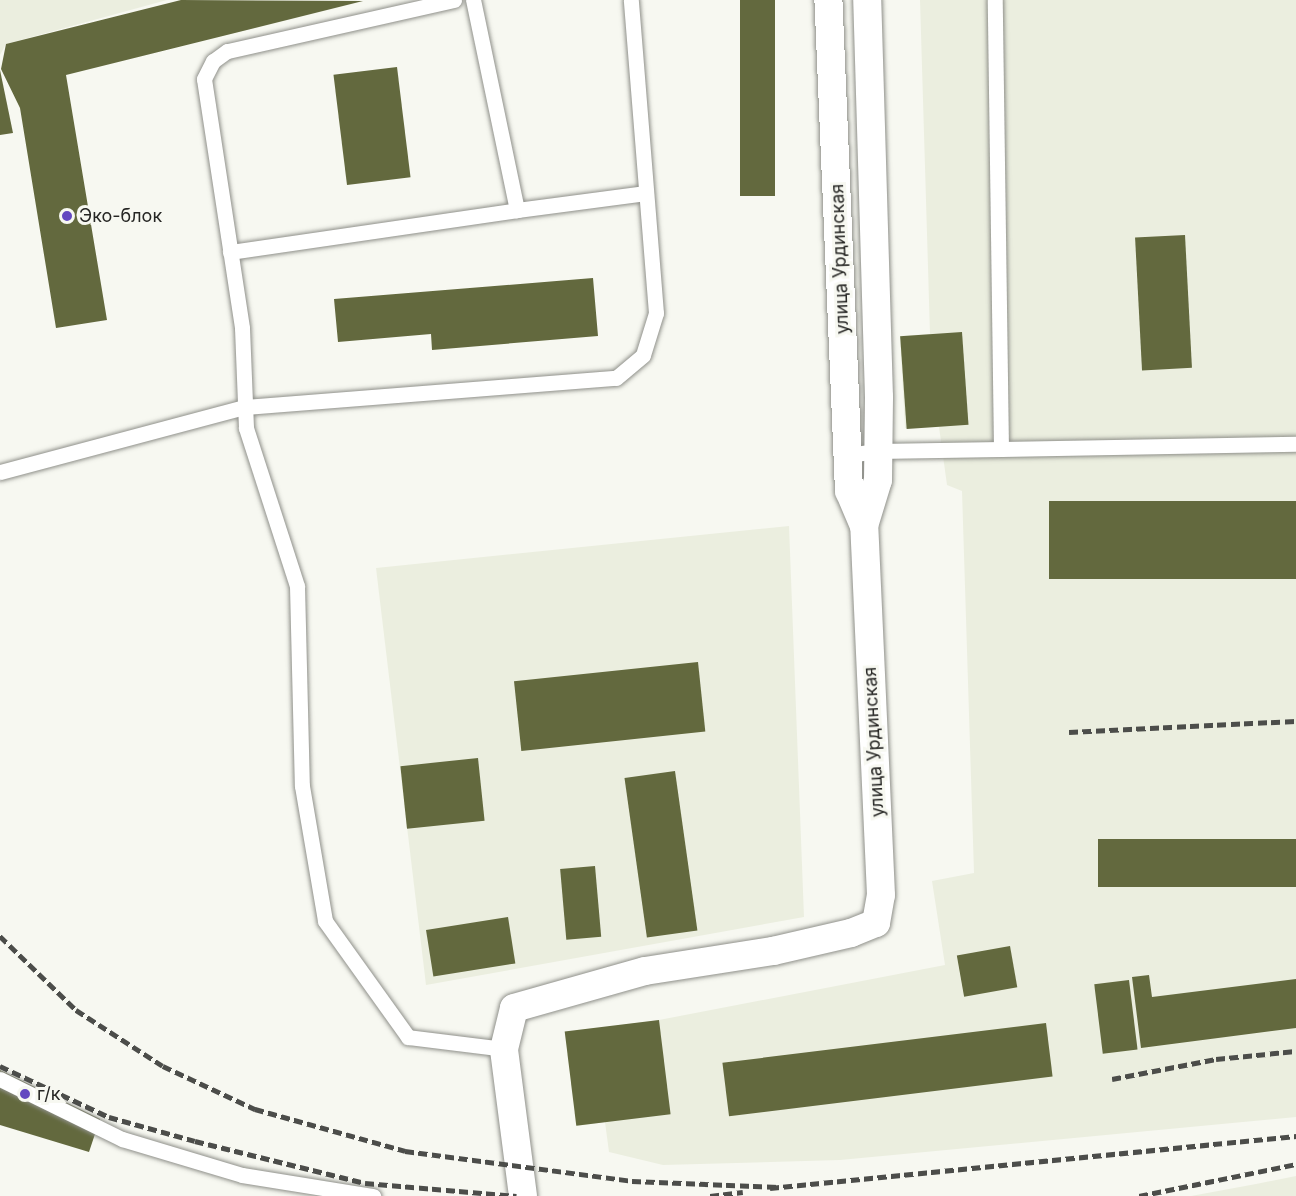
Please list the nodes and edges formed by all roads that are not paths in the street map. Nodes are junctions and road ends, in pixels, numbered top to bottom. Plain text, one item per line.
1 (454, 0) edge
2 (473, 0) edge
3 (631, 0) edge
4 (828, 0) edge
5 (867, 0) edge
6 (995, 0) edge
7 (646, 193) junction
8 (517, 210) junction
9 (230, 252) junction
10 (245, 407) junction
11 (1296, 444) edge
12 (1001, 449) junction
13 (877, 451) junction
14 (848, 455) junction
15 (0, 472) edge
16 (864, 526) junction
17 (504, 1049) junction
18 (0, 1079) edge
19 (373, 1196) edge
20 (523, 1196) edge

1 - 9 lane
2 - 8 lane
3 - 7 lane
4 - 14 street, улица Урдинская
5 - 13 street
6 - 12 lane
7 - 8 lane
7 - 10 lane
8 - 9 lane
9 - 10 lane
10 - 15 lane
10 - 17 lane
11 - 12 lane
12 - 13 lane
13 - 14 lane
13 - 16 street
14 - 16 street, улица Урдинская
16 - 17 street, улица Урдинская
17 - 20 street, улица Урдинская
18 - 19 lane

